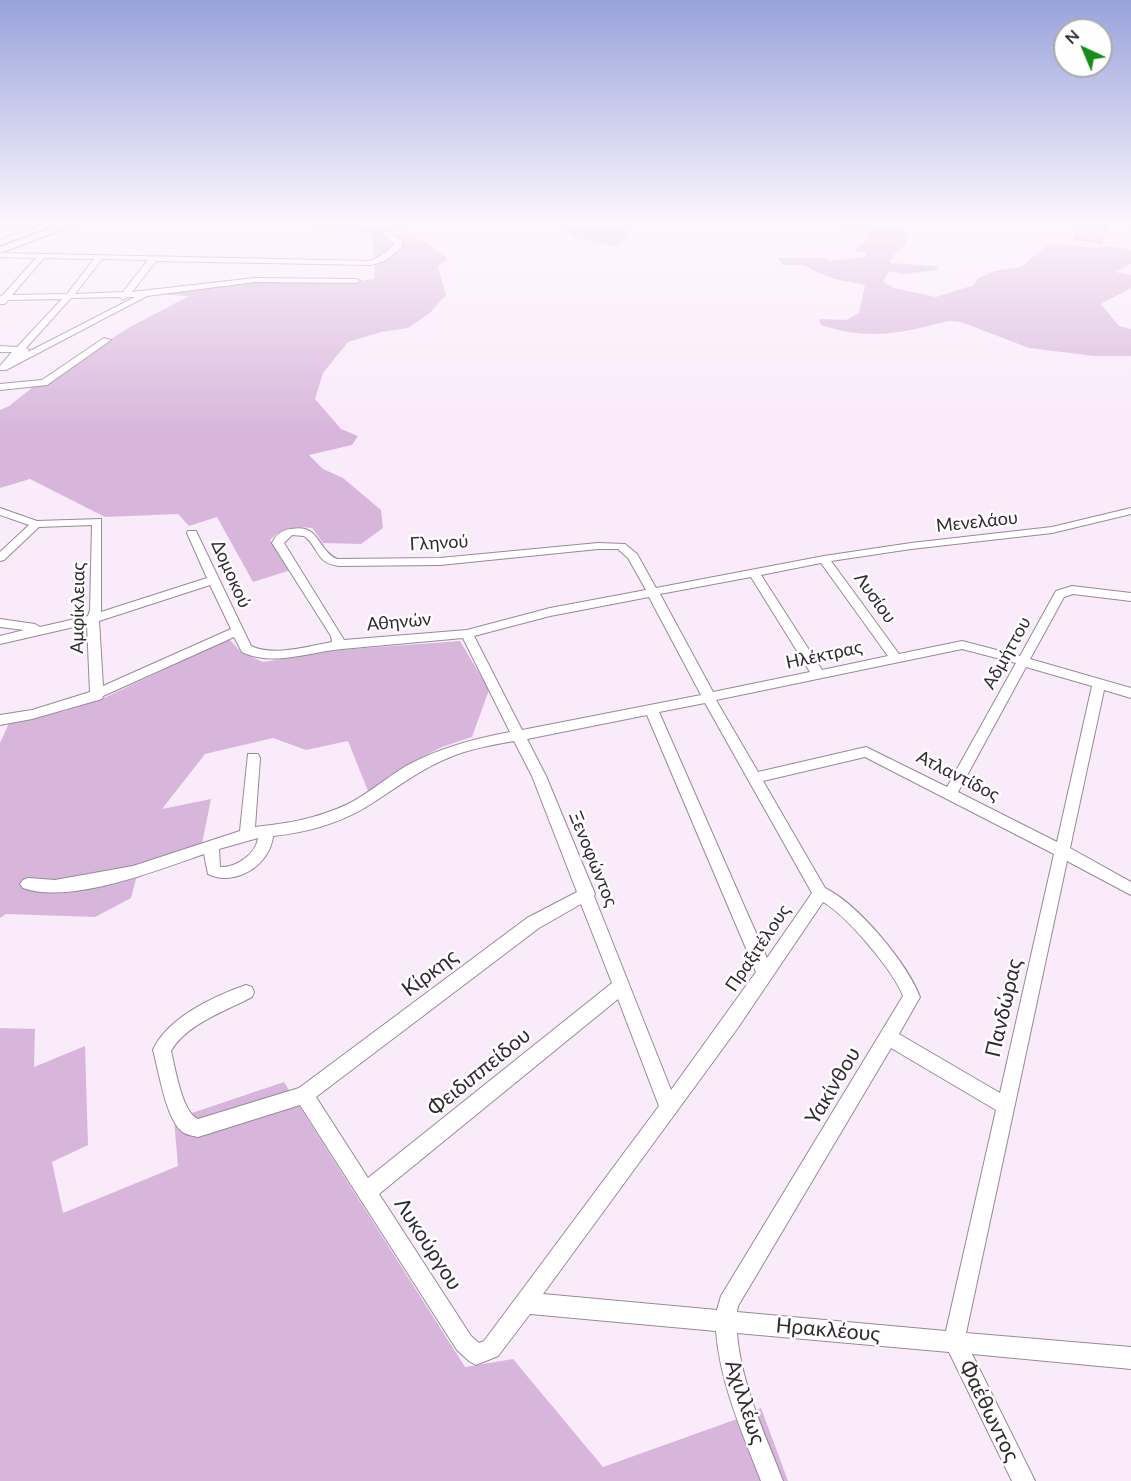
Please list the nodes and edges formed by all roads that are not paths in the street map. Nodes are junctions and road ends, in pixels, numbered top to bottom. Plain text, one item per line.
1 (73, 291) edge
2 (129, 291) edge
3 (169, 291) edge
4 (147, 294) junction
5 (126, 295) junction
6 (69, 296) junction
7 (2, 300) edge
8 (113, 312) junction
9 (107, 339) dead end
10 (0, 349) edge
11 (18, 349) junction
12 (39, 350) junction
13 (2, 369) edge
14 (0, 387) edge
15 (0, 511) edge
16 (1131, 511) edge
17 (36, 524) junction
18 (192, 532) dead end
19 (0, 558) edge
20 (824, 559) junction
21 (754, 573) junction
22 (214, 580) junction
23 (652, 592) junction
24 (1131, 597) edge
25 (93, 619) junction
26 (0, 623) edge
27 (49, 629) junction
28 (237, 631) junction
29 (467, 634) junction
30 (0, 639) edge
31 (339, 645) junction
32 (896, 658) junction
33 (1023, 662) junction
34 (818, 674) junction
35 (1099, 685) junction
36 (1131, 693) edge
37 (97, 696) junction
38 (708, 697) junction
39 (651, 709) junction
40 (0, 720) edge
41 (520, 736) junction
42 (253, 758) dead end
43 (755, 778) junction
44 (950, 794) junction
45 (266, 832) junction
46 (247, 834) junction
47 (211, 846) junction
48 (1062, 851) junction
49 (28, 884) dead end
50 (1131, 889) edge
51 (820, 893) junction
52 (587, 894) junction
53 (765, 973) junction
54 (621, 986) junction
55 (246, 992) dead end
56 (888, 1037) junction
57 (304, 1095) junction
58 (668, 1106) junction
59 (1006, 1106) junction
60 (366, 1192) junction
61 (525, 1303) junction
62 (725, 1321) junction
63 (954, 1340) junction
64 (1131, 1358) edge
65 (772, 1481) edge
66 (1024, 1481) edge

1 - 6 street
2 - 5 street
3 - 4 street
4 - 5 street
4 - 8 street
5 - 6 street
5 - 8 street
6 - 7 street
6 - 11 street
8 - 12 street
9 - 14 street
10 - 11 street
11 - 12 street
11 - 13 street
12 - 13 street
15 - 17 street
16 - 20 street, Μενελάου
17 - 19 street
17 - 25 street, Αμφίκλειας
18 - 22 street, Δομοκού
20 - 21 street, Αθηνών
20 - 32 street, Λυσίου
21 - 23 street, Αθηνών
21 - 34 street
22 - 25 street
22 - 28 street, Δομοκού
23 - 29 street, Αθηνών
23 - 31 street, Γληνού
23 - 38 street
24 - 33 street, Αδμήττου
25 - 27 street
25 - 37 street, Αμφίκλειας
26 - 27 street
27 - 30 street
28 - 31 street, Αθηνών
28 - 37 street
29 - 31 street, Αθηνών
29 - 41 street, Ξενοφώντος
32 - 33 street, Ηλέκτρας
32 - 34 street, Ηλέκτρας
33 - 35 street, Ηλέκτρας
33 - 44 street, Αδμήττου
34 - 38 street, Ηλέκτρας
35 - 36 street, Ηλέκτρας
35 - 48 street, Πανδώρας
37 - 40 street
38 - 39 street, Ηλέκτρας
38 - 43 street
39 - 41 street, Ηλέκτρας
39 - 53 street
41 - 45 street, Ηλέκτρας
41 - 52 street, Ξενοφώντος
42 - 46 street
43 - 44 street, Ατλαντίδος
43 - 51 street
44 - 48 street, Ατλαντίδος
45 - 46 street, Ηλέκτρας
45 - 47 street
46 - 47 street, Ηλέκτρας
47 - 49 street, Ηλέκτρας
48 - 50 street, Ατλαντίδος
48 - 59 street, Πανδώρας
51 - 53 street, Πραξιτέλους
51 - 56 street, Υακίνθου
52 - 54 street, Ξενοφώντος
52 - 57 street, Κίρκης
53 - 58 street, Πραξιτέλους
54 - 58 street, Ξενοφώντος
54 - 60 street, Φειδιππείδου
55 - 57 street, Κίρκης
56 - 59 street
56 - 62 street, Υακίνθου
57 - 60 street, Λυκούργου
58 - 61 street, Πραξιτέλους
59 - 63 street, Πανδώρας
60 - 61 street, Λυκούργου
61 - 62 street, Ηρακλέους
62 - 63 street, Ηρακλέους
62 - 65 street, Αχιλλέως
63 - 64 street, Ηρακλέους
63 - 66 street, Φαέθωντος

